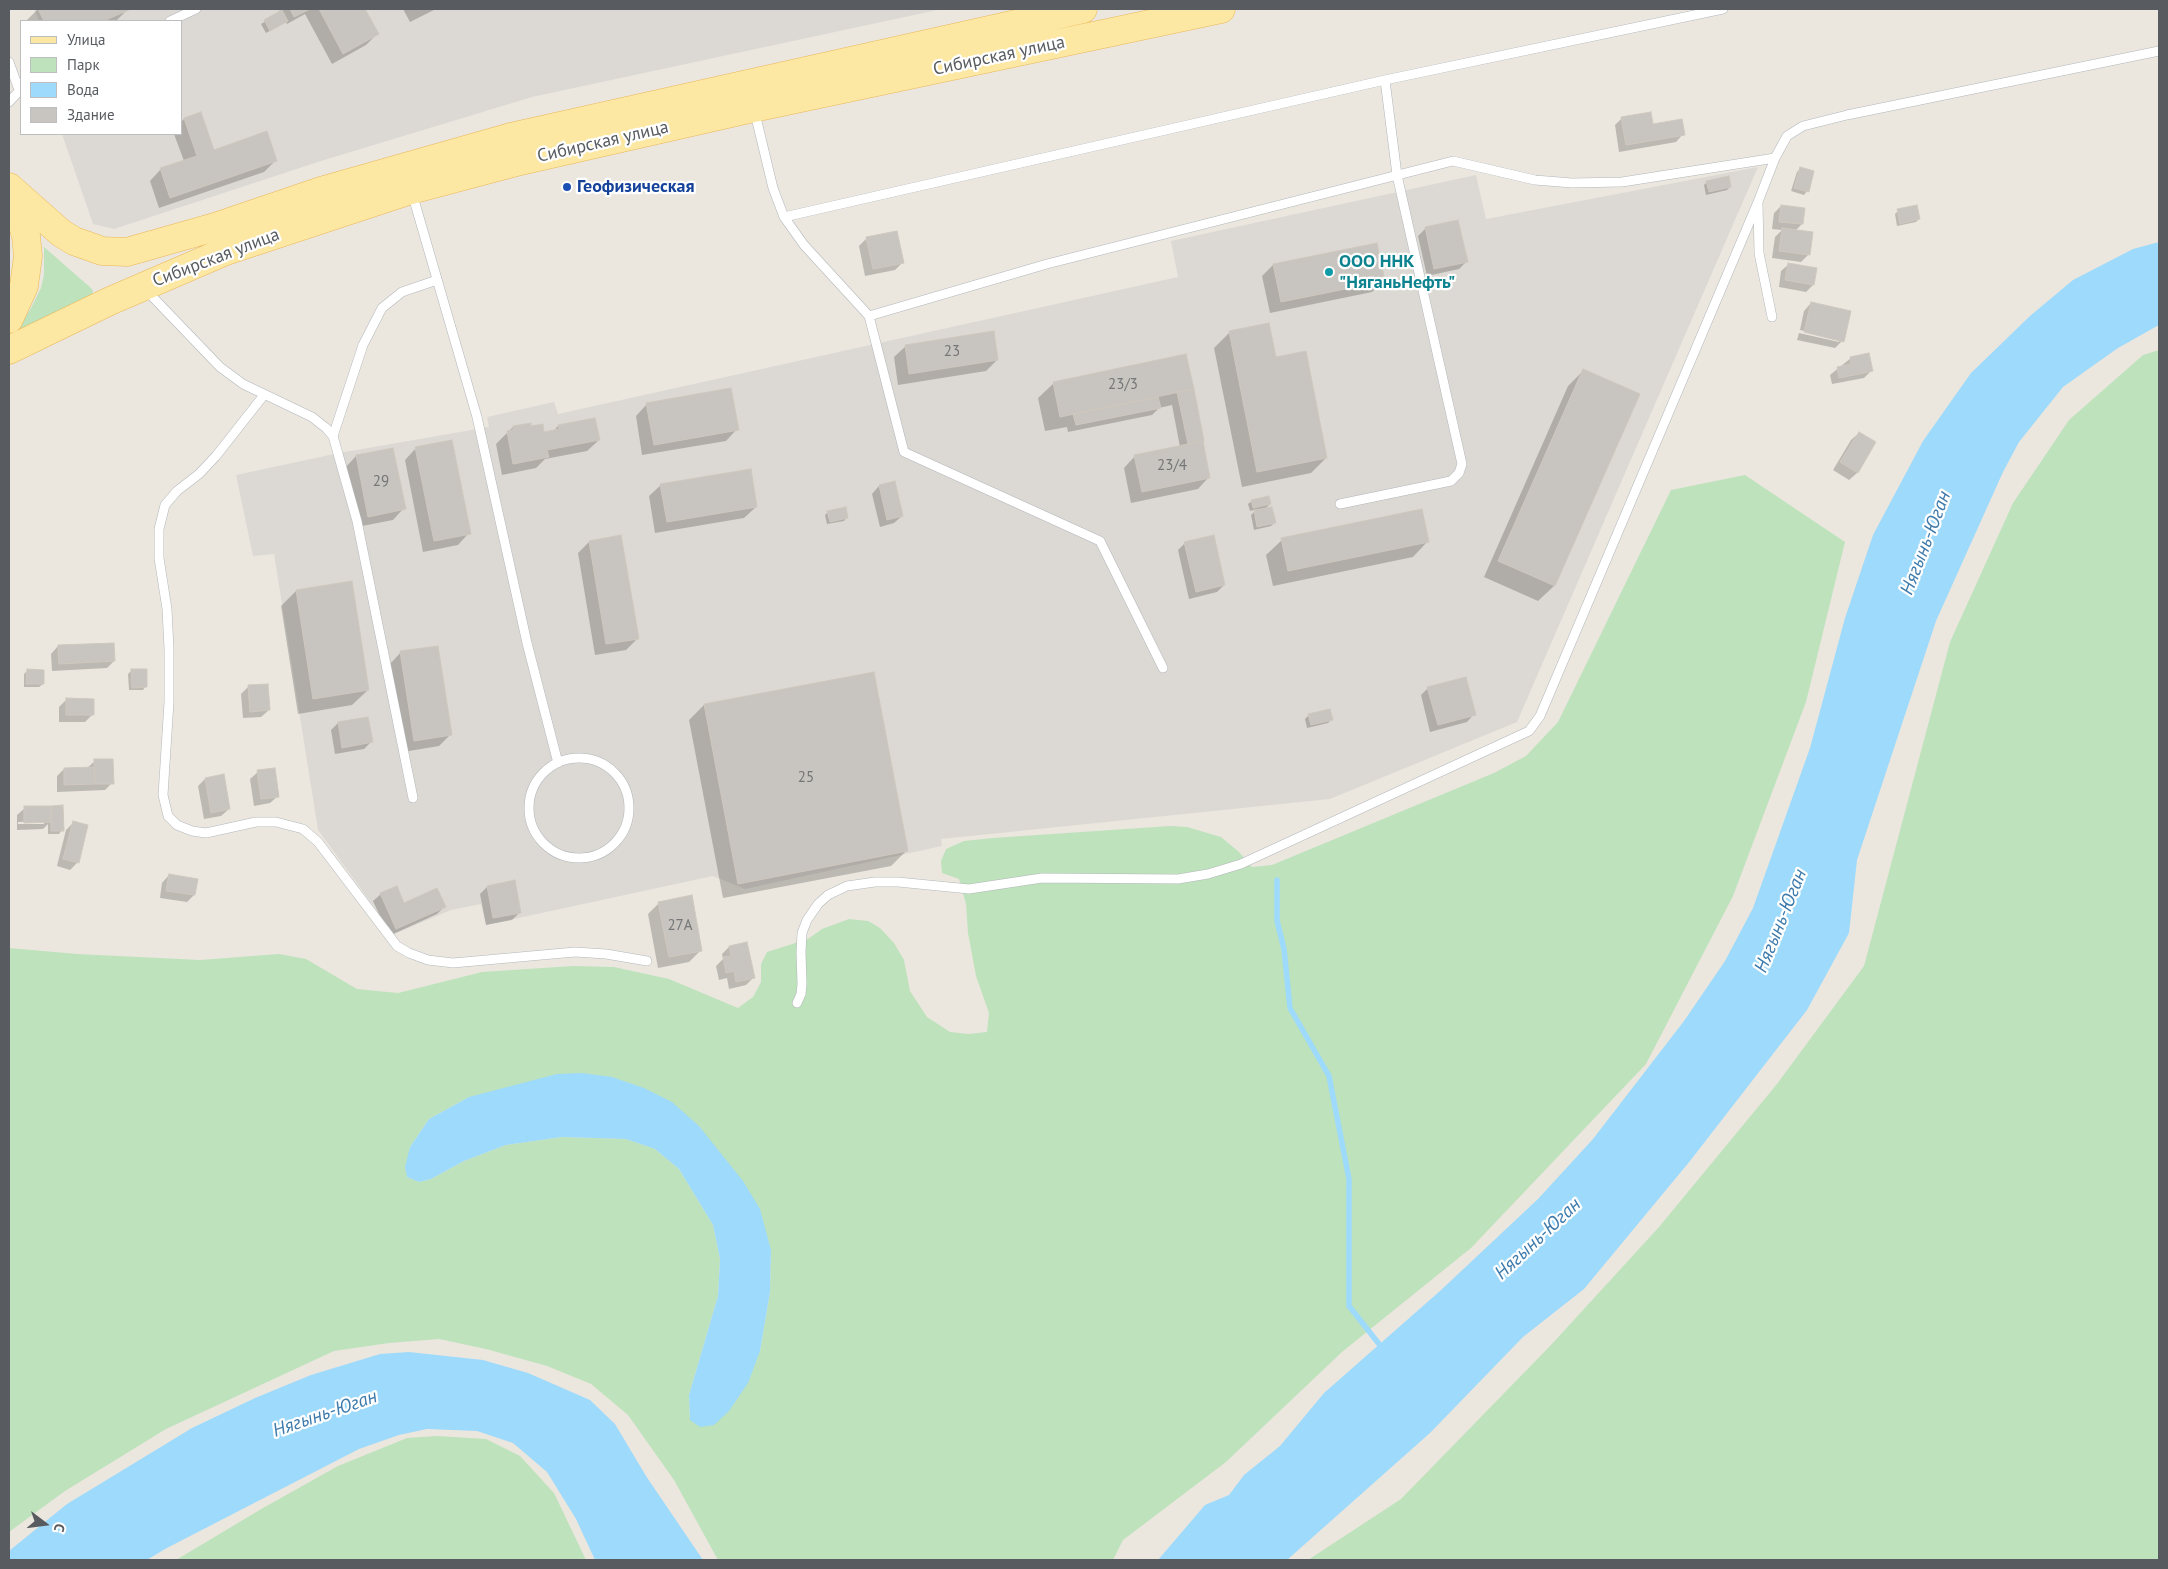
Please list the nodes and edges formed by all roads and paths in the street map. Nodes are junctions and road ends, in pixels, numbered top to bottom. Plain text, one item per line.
1 (196, 9) edge
2 (1083, 9) edge
3 (1221, 9) edge
4 (1723, 9) edge
5 (1054, 12) edge
6 (172, 20) edge
7 (2159, 51) edge
8 (9, 62) edge
9 (1384, 80) junction
10 (20, 89) edge
11 (9, 102) edge
12 (753, 108) junction
13 (1775, 158) junction
14 (1398, 175) junction
15 (10, 188) edge
16 (412, 190) junction
17 (1758, 202) junction
18 (784, 217) junction
19 (437, 280) junction
20 (143, 287) junction
21 (869, 316) junction
22 (1772, 317) dead end
23 (9, 319) edge
24 (9, 350) edge
25 (264, 395) junction
26 (333, 436) junction
27 (1340, 504) dead end
28 (1163, 668) dead end
29 (558, 763) junction
30 (414, 798) dead end
31 (647, 962) dead end
32 (797, 1003) dead end

1 - 6 lane
2 - 5 main road, Сибирская улица
3 - 12 main road, Сибирская улица
4 - 9 lane
5 - 15 main road, Сибирская улица
7 - 13 lane
8 - 10 lane
9 - 14 lane
9 - 18 lane
10 - 11 lane
12 - 16 main road, Сибирская улица
12 - 18 lane
13 - 14 lane
13 - 17 lane
14 - 21 lane
14 - 27 lane
15 - 23 main road
16 - 19 lane
16 - 20 main road, Сибирская улица
17 - 22 lane
17 - 32 lane
18 - 21 lane
19 - 26 lane
19 - 29 lane
20 - 24 main road, Сибирская улица
20 - 25 lane
21 - 28 lane
25 - 26 lane
25 - 31 lane
26 - 30 lane
29 - 29 lane

